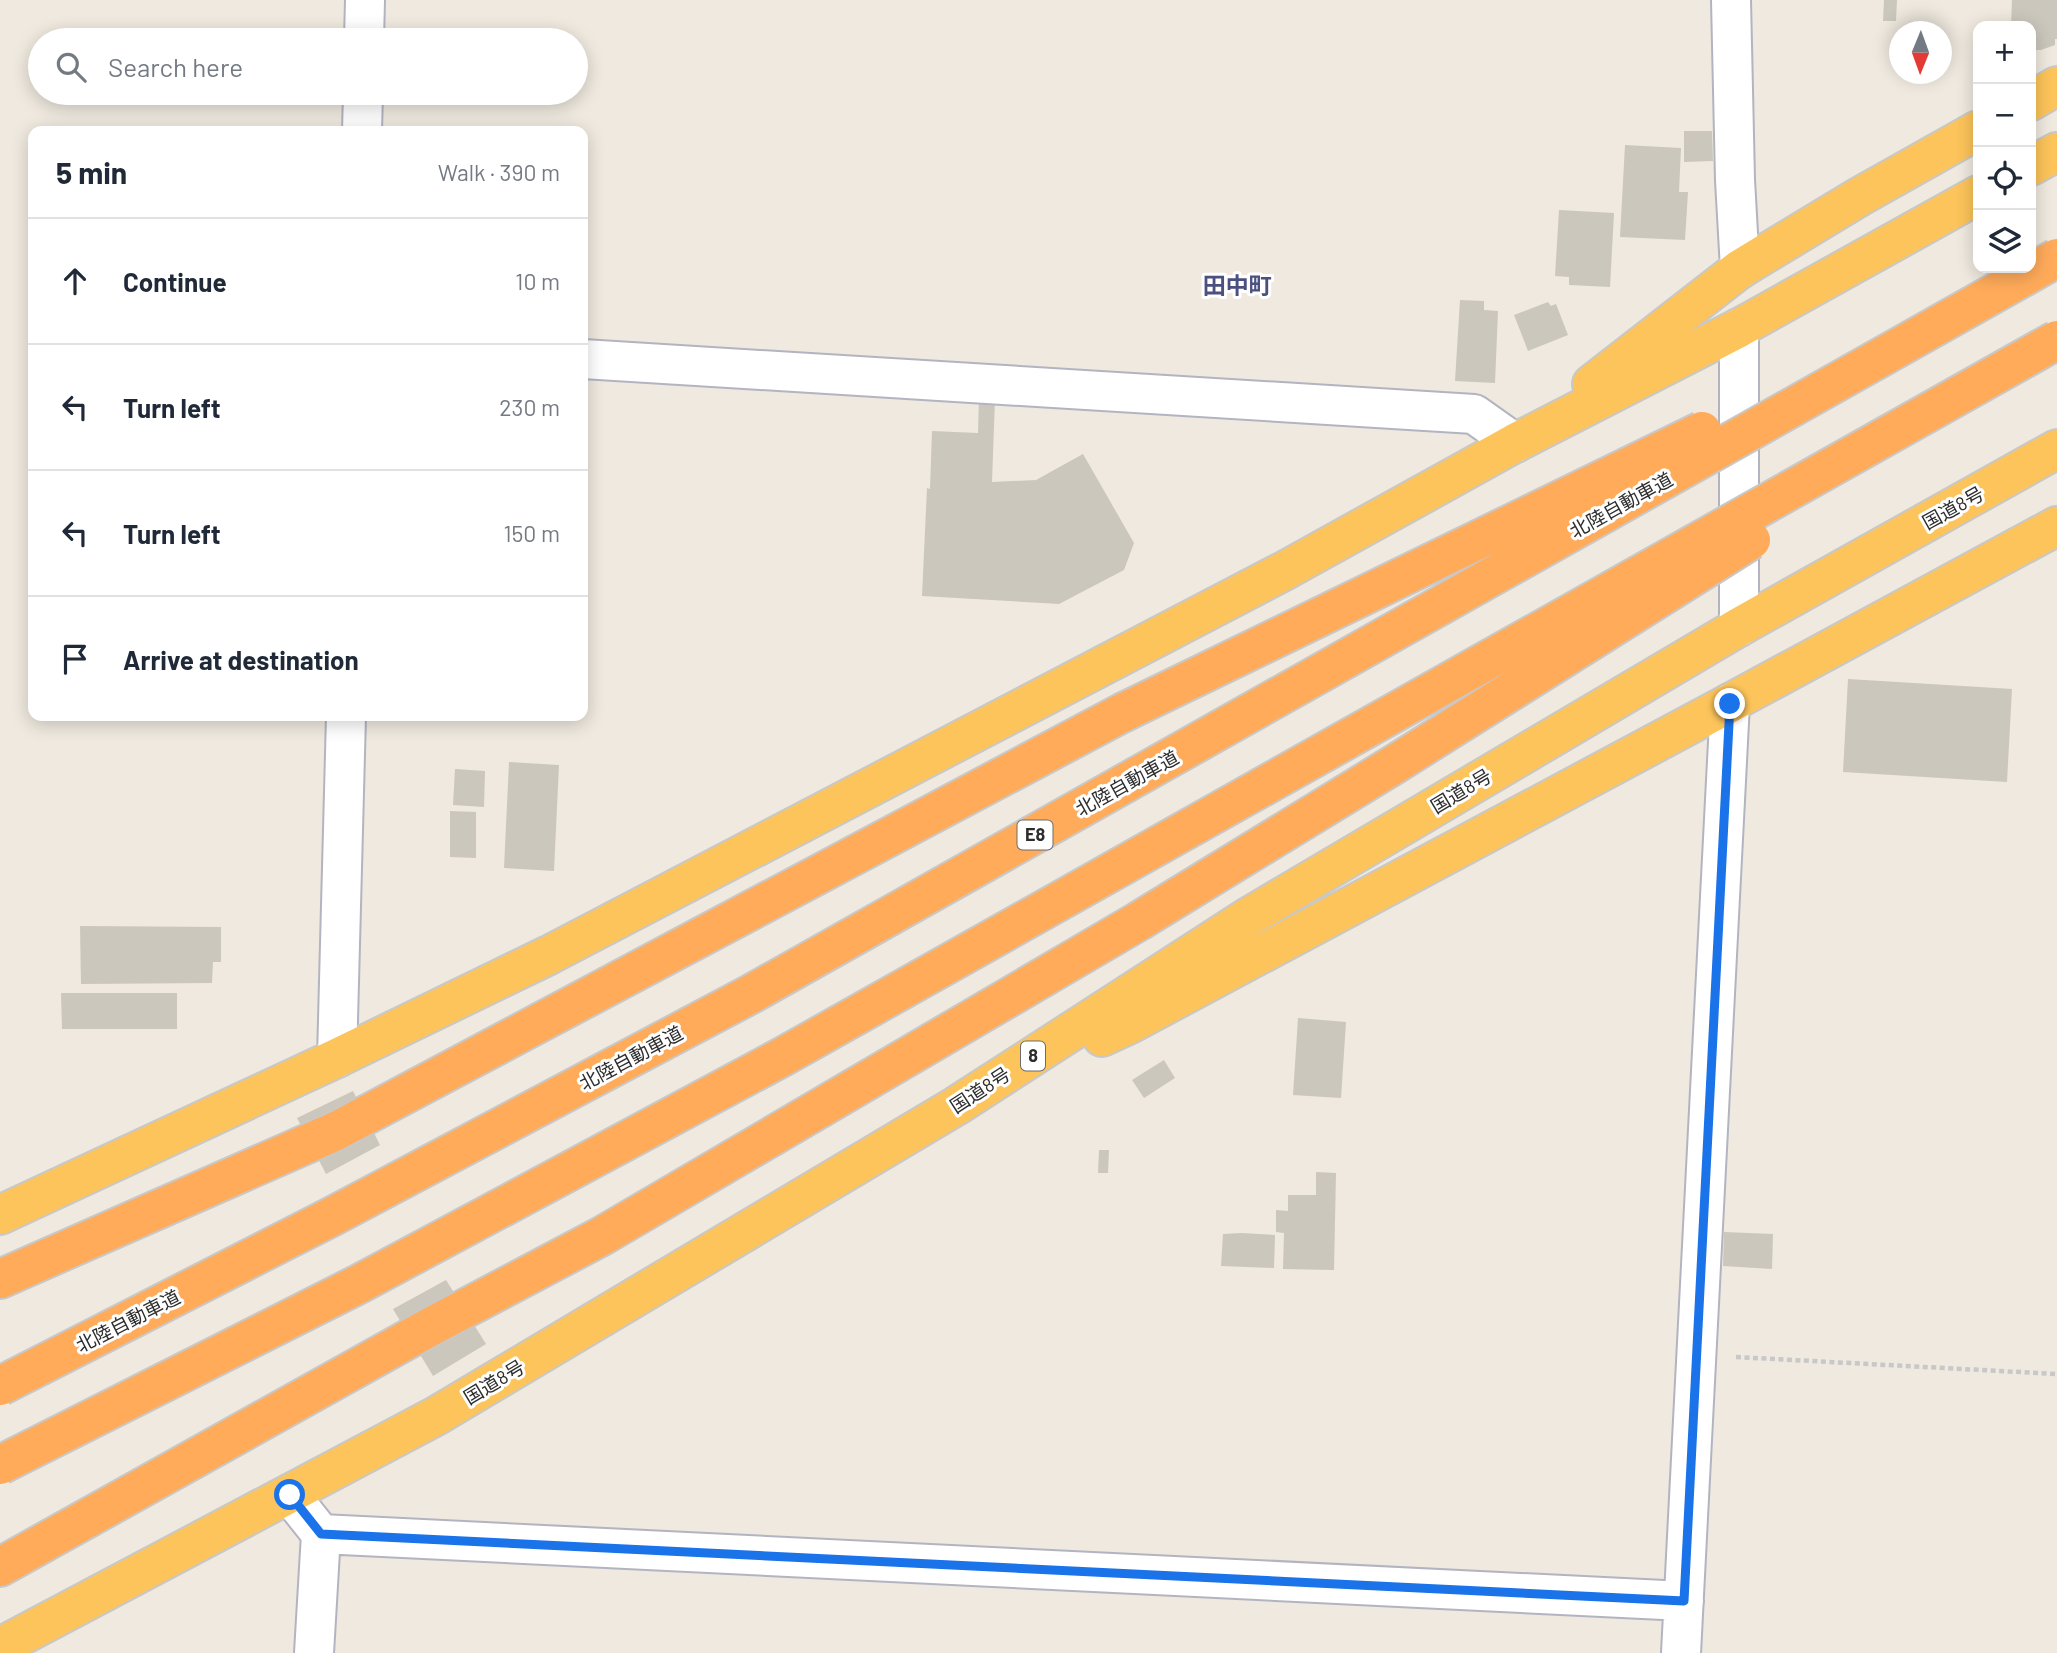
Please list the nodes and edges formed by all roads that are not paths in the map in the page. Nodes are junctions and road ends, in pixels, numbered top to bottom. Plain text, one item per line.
1 (365, 0) edge
2 (1731, 0) edge
3 (364, 28) edge
4 (2057, 86) edge
5 (2036, 98) edge
6 (363, 105) edge
7 (362, 126) edge
8 (1973, 133) edge
9 (2057, 152) edge
10 (2036, 163) edge
11 (1973, 198) edge
12 (2057, 238) edge
13 (2036, 249) edge
14 (2057, 258) edge
15 (1740, 269) junction
16 (1992, 273) edge
17 (1739, 328) junction
18 (2057, 343) edge
19 (588, 359) edge
20 (1515, 443) junction
21 (2057, 450) edge
22 (2057, 526) edge
23 (1739, 627) junction
24 (1730, 704) junction
25 (346, 721) edge
26 (337, 1058) junction
27 (956, 1106) junction
28 (0, 1215) edge
29 (0, 1279) edge
30 (0, 1386) edge
31 (0, 1465) edge
32 (290, 1495) junction
33 (321, 1534) junction
34 (0, 1567) edge
35 (1684, 1601) junction
36 (0, 1647) edge
37 (314, 1653) edge
38 (1681, 1653) edge

1 - 3 street
2 - 15 street
4 - 5 highway
6 - 7 street
8 - 15 highway
9 - 10 highway
11 - 17 highway
12 - 13 highway
14 - 30 highway, 北陸自動車道 / E8, bridge
15 - 20 highway
16 - 29 highway, bridge
17 - 20 highway
17 - 23 street
18 - 31 highway, bridge
18 - 34 highway, bridge
19 - 20 street
20 - 26 highway
21 - 23 highway, 国道8号 / 8
22 - 24 highway
23 - 27 highway, 国道8号 / 8
24 - 27 highway
24 - 35 street
25 - 26 street
26 - 28 highway
27 - 32 highway, 国道8号 / 8
32 - 33 street
32 - 36 highway, 国道8号 / 8
33 - 35 street
33 - 37 street
35 - 38 street

